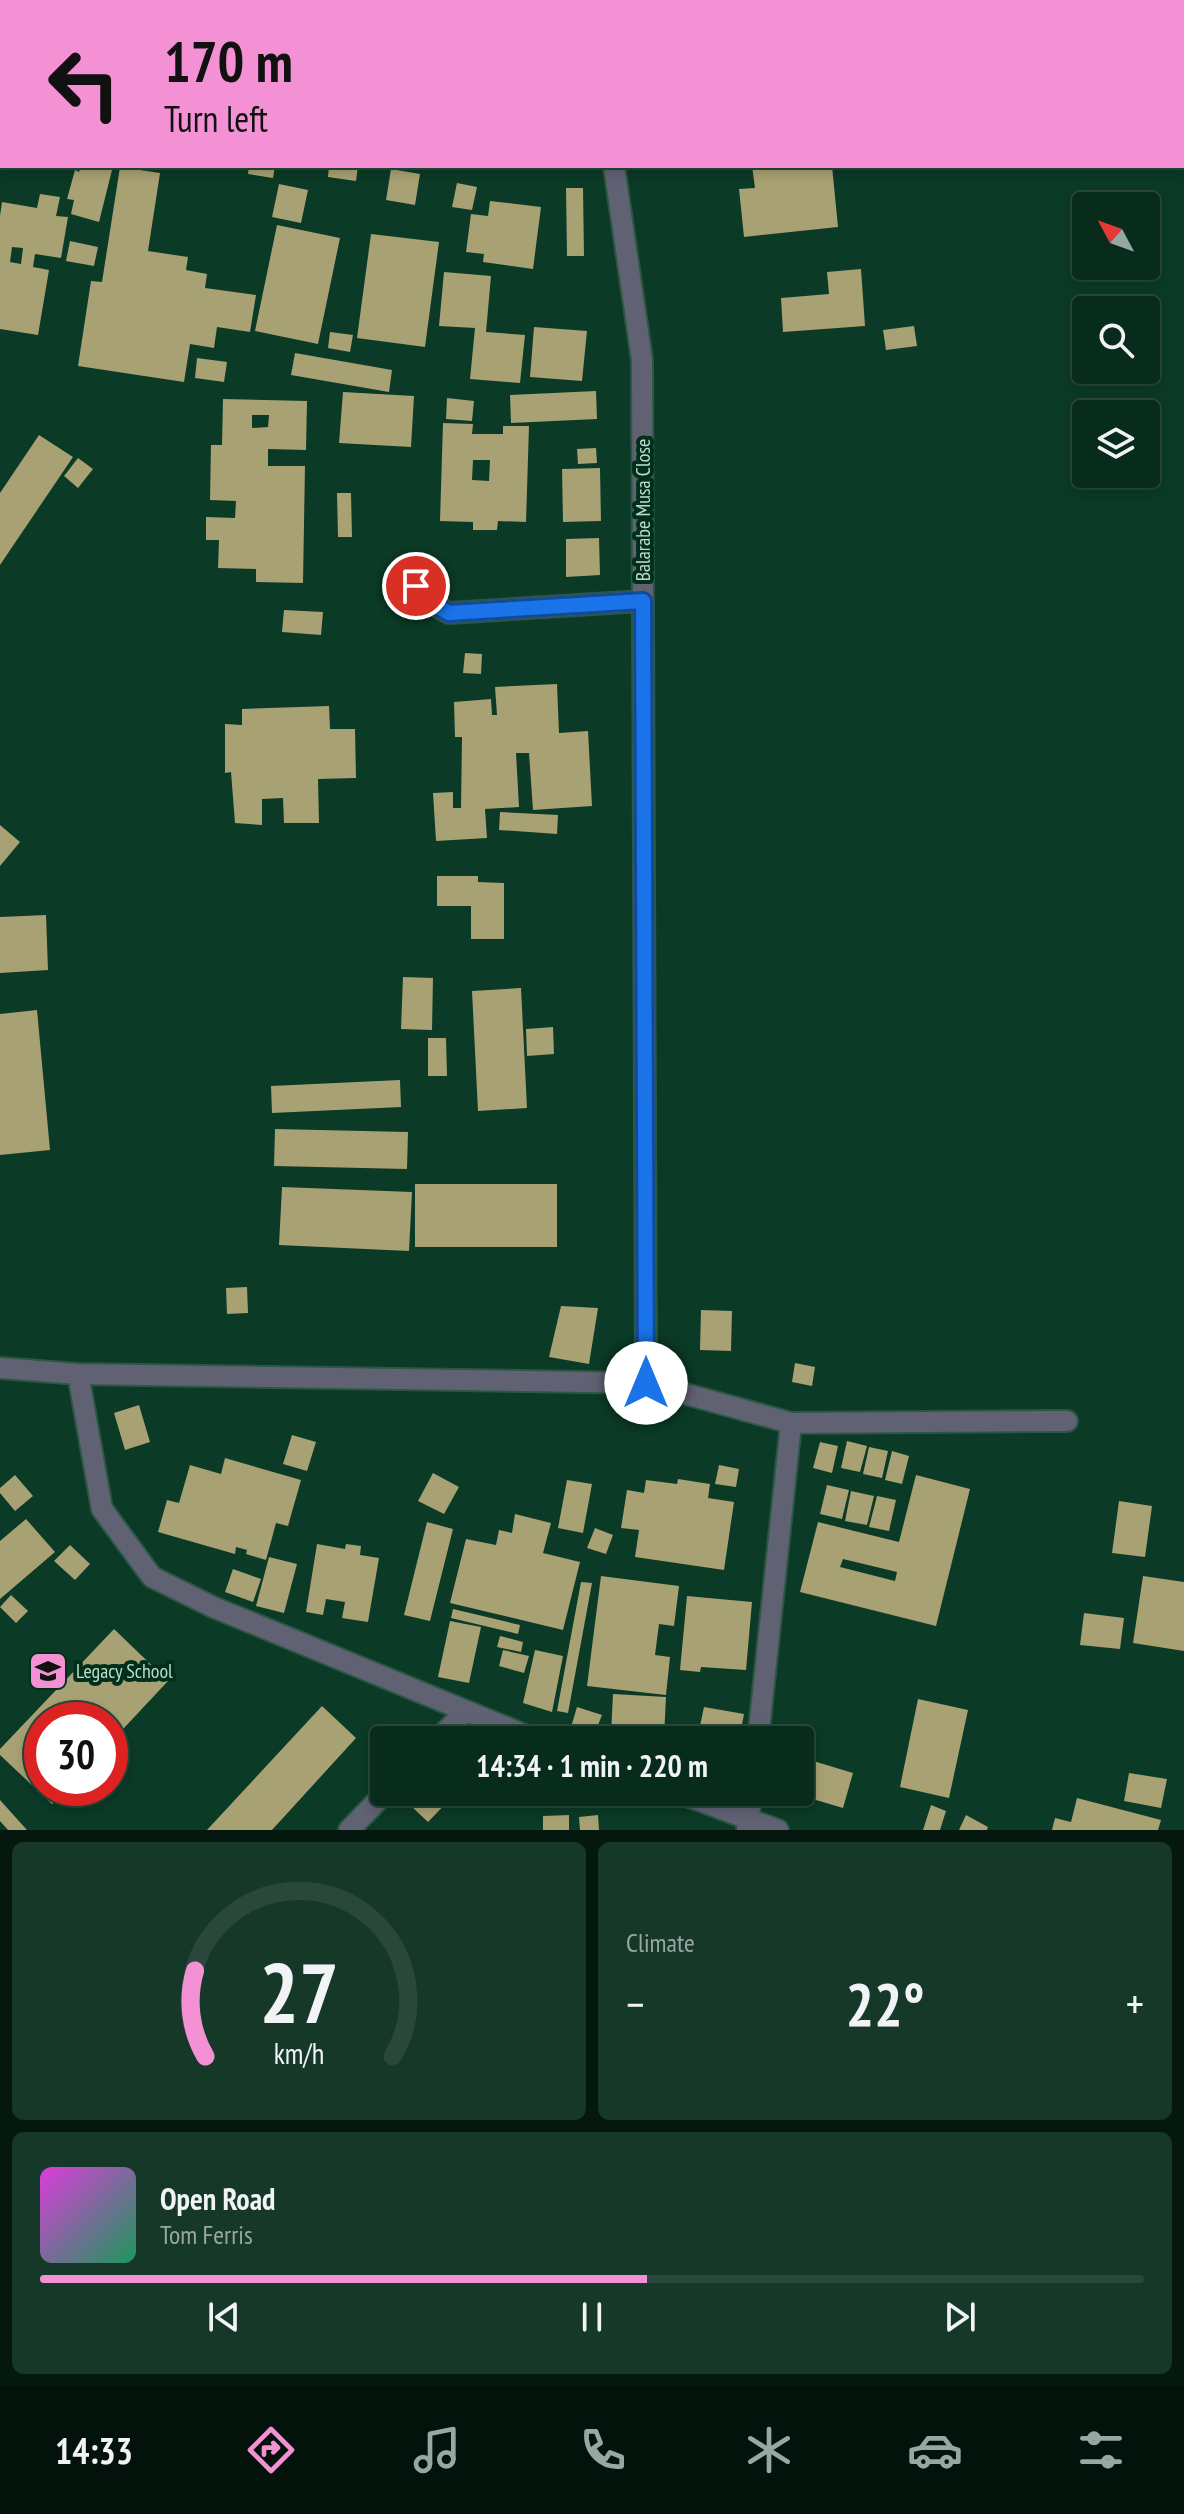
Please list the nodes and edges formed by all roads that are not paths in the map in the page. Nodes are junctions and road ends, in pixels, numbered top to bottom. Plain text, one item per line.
1 (614, 168) edge
2 (416, 586) dead end
3 (643, 601) junction
4 (0, 1368) edge
5 (78, 1374) junction
6 (646, 1383) junction
7 (1067, 1421) dead end
8 (791, 1423) junction
9 (464, 1713) junction
10 (451, 1726) edge
11 (499, 1726) edge
12 (759, 1726) edge
13 (372, 1806) edge
14 (707, 1806) edge
15 (748, 1825) edge
16 (349, 1830) edge
17 (778, 1830) edge

1 - 3 street, Balarabe Musa Close
2 - 3 street
3 - 6 street, Balarabe Musa Close
4 - 5 street
5 - 6 street
5 - 9 street
6 - 8 street
7 - 8 street
8 - 12 street
9 - 10 street
9 - 11 street
13 - 16 street
14 - 15 street
15 - 17 street

